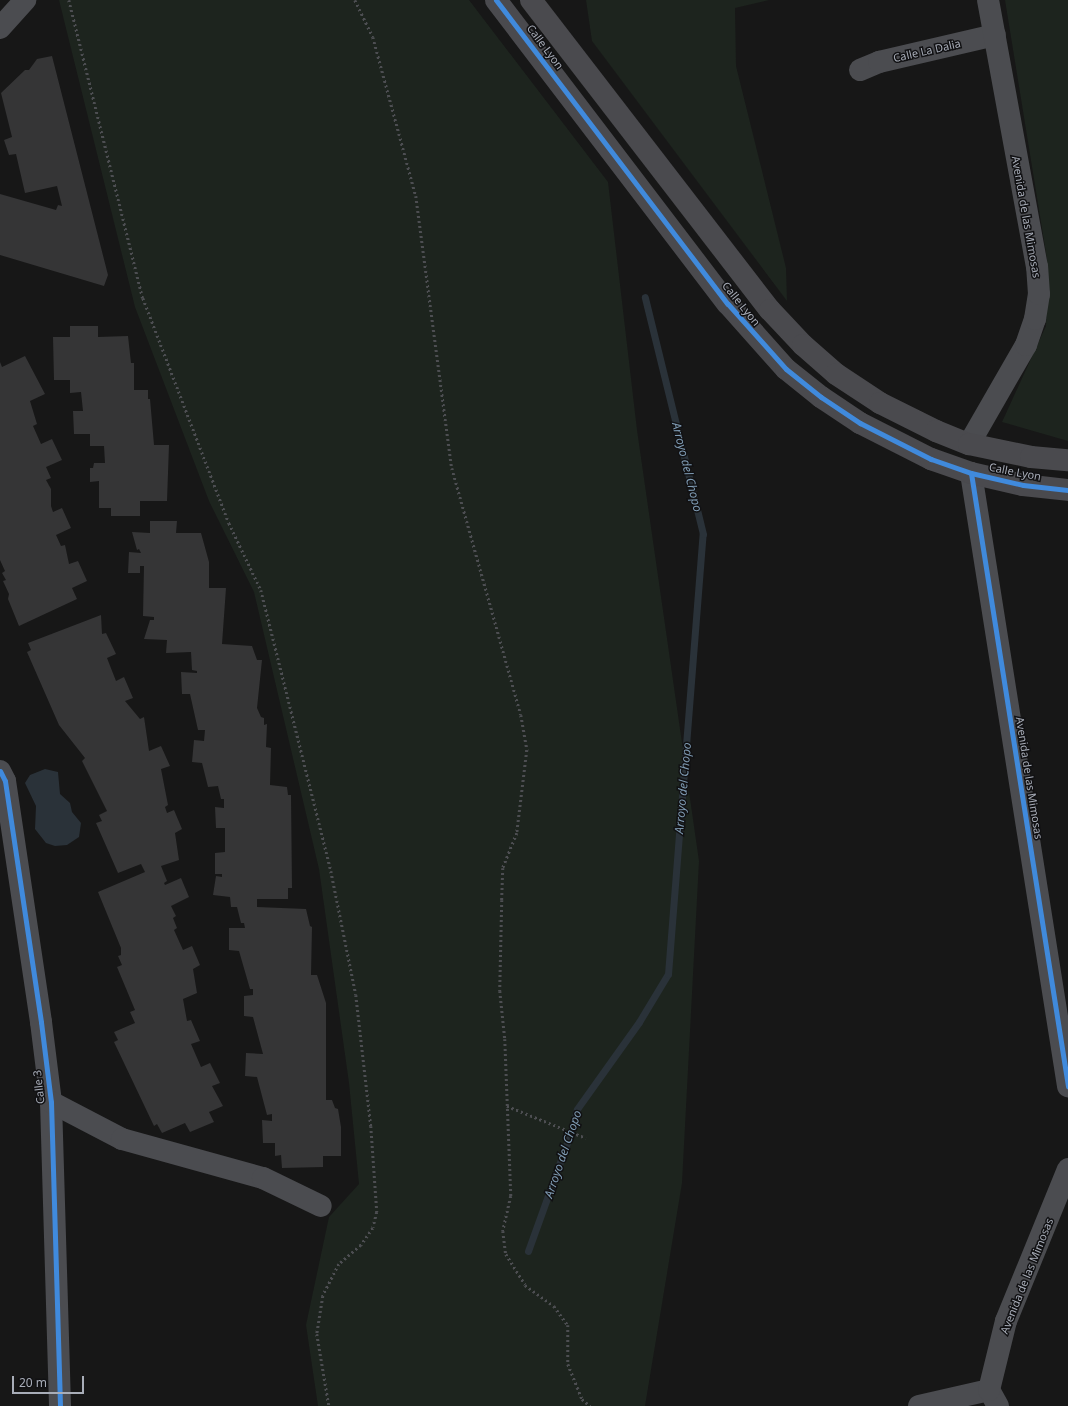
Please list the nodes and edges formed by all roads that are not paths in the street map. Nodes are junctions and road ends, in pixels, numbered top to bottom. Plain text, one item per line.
1 (25, 0) edge
2 (496, 0) edge
3 (531, 0) edge
4 (988, 0) edge
5 (0, 28) edge
6 (994, 35) junction
7 (860, 70) dead end
8 (969, 444) junction
9 (1068, 460) edge
10 (971, 473) junction
11 (1068, 490) edge
12 (0, 771) edge
13 (1068, 1086) edge
14 (50, 1102) junction
15 (1068, 1169) edge
16 (321, 1206) dead end
17 (994, 1398) edge
18 (60, 1406) edge
19 (919, 1406) edge

1 - 5 street
2 - 10 street, Calle Lyon
3 - 8 street, Calle Lyon
4 - 6 street, Avenida de las Mimosas
6 - 7 street, Calle La Dalia
6 - 8 street, Avenida de las Mimosas
8 - 9 street, Calle Lyon
10 - 11 street, Calle Lyon
10 - 13 street, Avenida de las Mimosas
12 - 14 street, Calle 3
14 - 16 street
14 - 18 street, Calle 3
15 - 17 street, Avenida de las Mimosas
17 - 19 street

